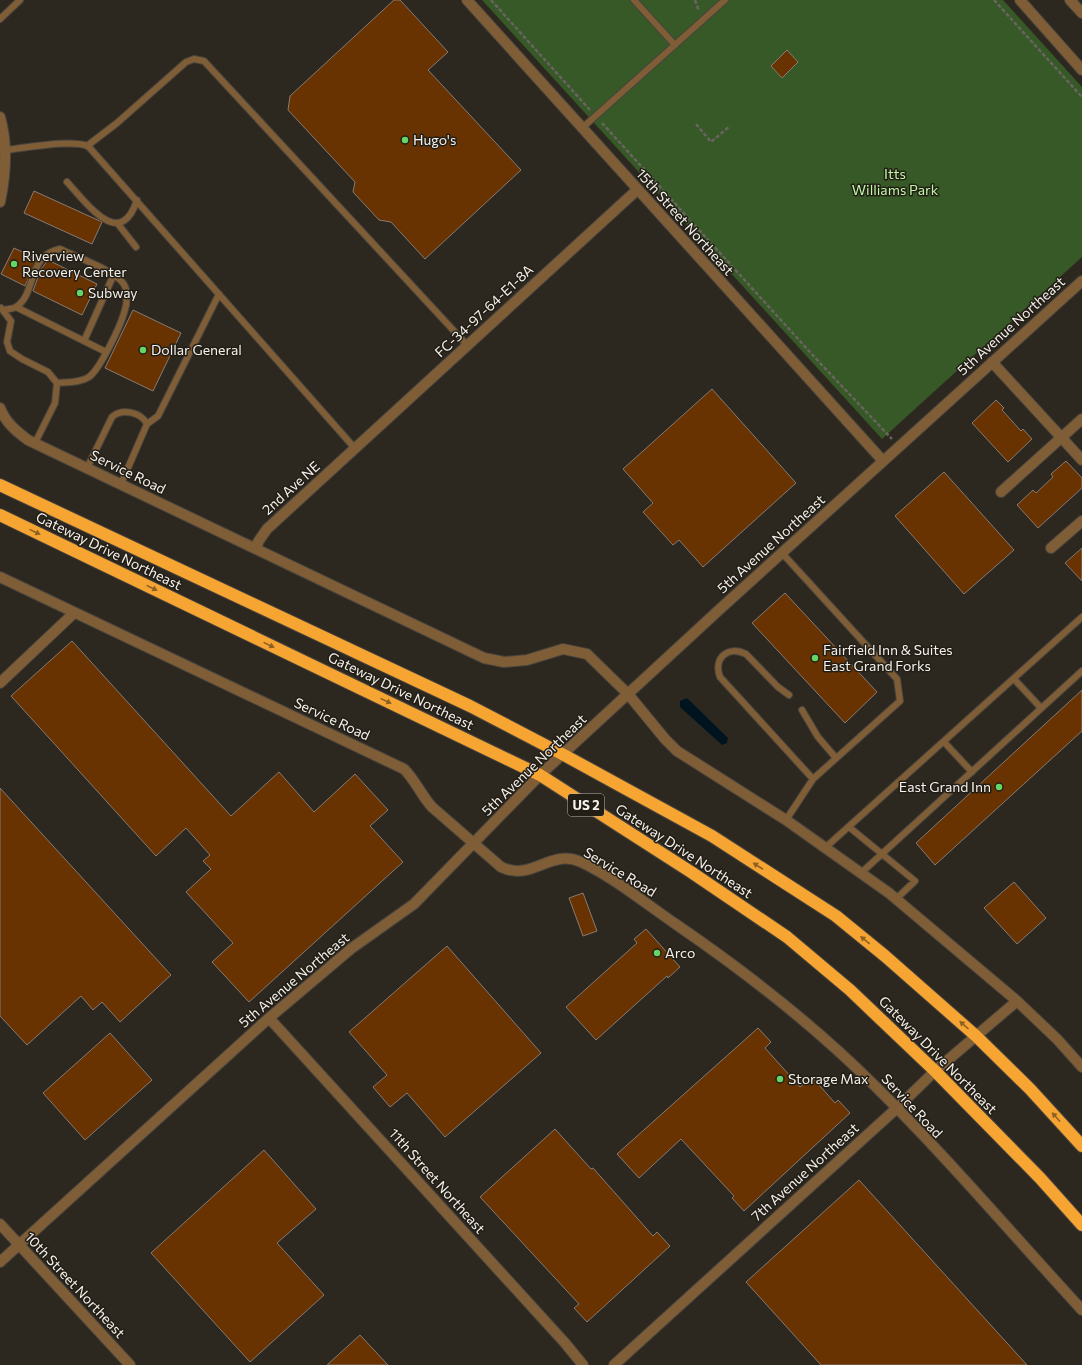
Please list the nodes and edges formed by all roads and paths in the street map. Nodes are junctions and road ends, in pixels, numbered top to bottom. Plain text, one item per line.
1 (20, 0) edge
2 (467, 0) edge
3 (491, 0) edge
4 (634, 0) edge
5 (725, 0) edge
6 (994, 0) edge
7 (1020, 0) edge
8 (1070, 0) edge
9 (1082, 13) edge
10 (0, 19) edge
11 (675, 45) junction
12 (1082, 70) edge
13 (1082, 97) edge
14 (596, 116) junction
15 (0, 117) edge
16 (696, 124) dead end
17 (730, 126) dead end
18 (582, 129) junction
19 (87, 146) junction
20 (6, 150) junction
21 (67, 182) dead end
22 (637, 190) junction
23 (137, 200) junction
24 (0, 202) edge
25 (118, 224) junction
26 (136, 247) dead end
27 (114, 274) junction
28 (1082, 280) edge
29 (219, 294) junction
30 (16, 307) junction
31 (2, 308) edge
32 (84, 341) junction
33 (467, 345) junction
34 (106, 352) junction
35 (992, 362) junction
36 (57, 383) junction
37 (0, 408) edge
38 (1082, 419) edge
39 (147, 424) junction
40 (1062, 438) junction
41 (35, 443) junction
42 (899, 446) junction
43 (351, 452) junction
44 (1082, 460) edge
45 (883, 461) junction
46 (87, 468) junction
47 (121, 484) junction
48 (0, 486) edge
49 (1001, 492) dead end
50 (0, 515) edge
51 (1082, 521) edge
52 (1051, 548) dead end
53 (257, 549) junction
54 (782, 552) junction
55 (0, 577) edge
56 (74, 613) junction
57 (1082, 617) edge
58 (1082, 671) edge
59 (1014, 679) junction
60 (0, 683) edge
61 (628, 694) junction
62 (789, 695) dead end
63 (1041, 708) junction
64 (802, 710) dead end
65 (944, 742) junction
66 (564, 755) junction
67 (836, 758) junction
68 (972, 772) junction
69 (540, 775) junction
70 (813, 779) junction
71 (786, 820) junction
72 (849, 827) junction
73 (474, 844) junction
74 (826, 847) junction
75 (882, 854) junction
76 (862, 873) junction
77 (896, 899) junction
78 (1017, 1001) junction
79 (269, 1018) junction
80 (976, 1036) junction
81 (1082, 1067) edge
82 (935, 1071) junction
83 (897, 1108) junction
84 (1082, 1146) edge
85 (0, 1224) edge
86 (1082, 1225) edge
87 (19, 1245) junction
88 (0, 1262) edge
89 (1082, 1310) edge
90 (130, 1365) edge
91 (583, 1365) edge
92 (614, 1365) edge

1 - 10 lane
2 - 18 street, 15th Street Northeast
3 - 14 path
4 - 11 lane
5 - 11 lane
6 - 13 path
7 - 12 street
8 - 9 street
11 - 14 lane
14 - 18 lane
14 - 42 path
15 - 20 street
16 - 17 path
18 - 22 street, 15th Street Northeast
19 - 20 lane
19 - 23 lane
19 - 33 lane
20 - 24 street
21 - 25 lane
22 - 33 street, FC-34-97-64-E1-8A
22 - 45 street, 15th Street Northeast
23 - 25 lane
23 - 29 lane
25 - 26 lane
27 - 30 lane
27 - 32 lane
27 - 34 lane
28 - 35 street, 5th Avenue Northeast
29 - 39 lane
29 - 43 lane
30 - 31 lane
30 - 32 lane
31 - 36 lane
32 - 34 lane
33 - 43 street, FC-34-97-64-E1-8A
34 - 36 lane
35 - 40 street
35 - 42 street, 5th Avenue Northeast
36 - 41 lane
37 - 41 street, Service Road
38 - 40 street
39 - 46 lane
39 - 47 lane
40 - 44 street
40 - 49 street
41 - 46 street, Service Road
42 - 45 street, 5th Avenue Northeast
43 - 53 street, 2nd Ave NE
45 - 54 street, 5th Avenue Northeast
46 - 47 street, Service Road
47 - 53 street, Service Road
48 - 66 highway, Gateway Drive Northeast / US 2
50 -> 69 highway, Gateway Drive Northeast / US 2
51 - 52 street
53 - 61 street, Service Road
54 - 61 street, 5th Avenue Northeast
54 - 67 lane
55 - 56 street, Service Road
56 - 60 street
56 - 73 street, Service Road
57 - 59 lane
58 - 63 lane
59 - 63 lane
59 - 65 lane
61 - 66 street, 5th Avenue Northeast
61 - 71 street, Service Road
62 - 70 lane
63 - 68 lane
64 - 67 lane
65 - 68 lane
65 - 72 lane
66 - 69 street, 5th Avenue Northeast
80 -> 66 highway, Gateway Drive Northeast / US 2
67 - 70 lane
68 - 75 lane
69 - 73 street, 5th Avenue Northeast
69 - 82 highway, Gateway Drive Northeast / US 2
70 - 71 lane
71 - 74 street, Service Road
72 - 74 lane
72 - 75 lane
73 - 79 street, 5th Avenue Northeast
73 - 83 street, Service Road
74 - 76 street, Service Road
75 - 76 lane
75 - 77 lane
76 - 77 street, Service Road
77 - 78 street, Service Road
78 - 80 street, 7th Avenue Northeast
78 - 81 street, Service Road
79 - 87 street, 5th Avenue Northeast
79 - 91 street, 11th Street Northeast
80 - 82 street, 7th Avenue Northeast
84 -> 80 highway, Gateway Drive Northeast / US 2
82 - 83 street, 7th Avenue Northeast
82 - 86 highway, Gateway Drive Northeast / US 2
83 - 89 street, Service Road
83 - 92 street, 7th Avenue Northeast
85 - 87 street, 10th Street Northeast
87 - 88 street, 5th Avenue Northeast
87 - 90 street, 10th Street Northeast

